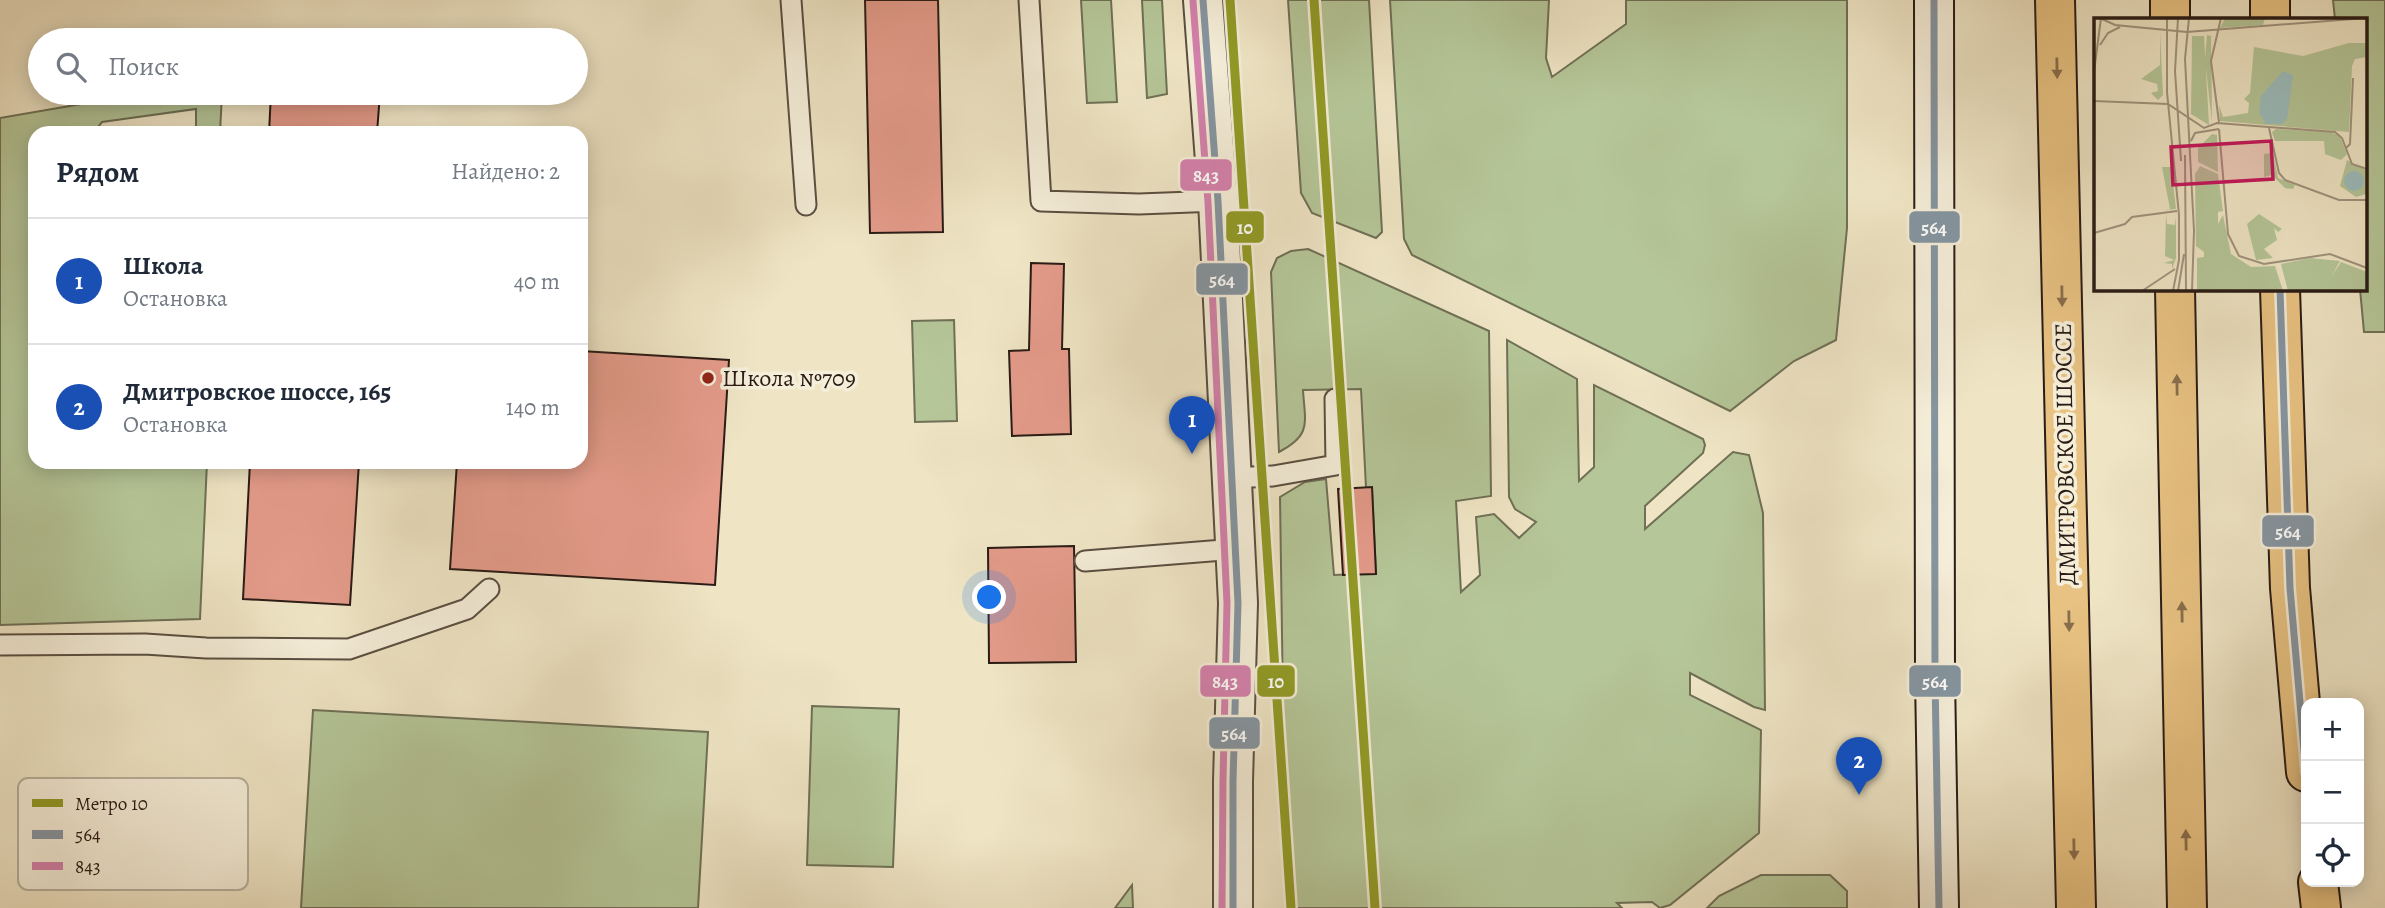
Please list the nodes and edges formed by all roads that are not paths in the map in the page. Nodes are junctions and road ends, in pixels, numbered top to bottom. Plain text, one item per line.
1 (792, 0) edge
2 (1029, 0) edge
3 (1203, 0) edge
4 (1934, 0) edge
5 (2055, 0) edge
6 (2170, 0) edge
7 (2270, 0) edge
8 (2170, 18) edge
9 (2270, 18) edge
10 (1218, 201) junction
11 (806, 205) dead end
12 (2175, 290) edge
13 (2280, 290) edge
14 (1335, 398) dead end
15 (1232, 478) junction
16 (1236, 549) junction
17 (1085, 561) dead end
18 (489, 589) dead end
19 (0, 645) edge
20 (2305, 761) edge
21 (2319, 887) edge
22 (1233, 908) edge
23 (1939, 908) edge
24 (2076, 908) edge
25 (2187, 908) edge
26 (2321, 908) edge

1 - 11 lane
2 - 10 lane
3 - 10 street
4 - 23 street
5 -> 24 highway, ДМИТРОВСКОЕ ШОССЕ
6 - 8 highway
7 - 9 highway
10 - 15 street
25 -> 12 highway
13 - 20 highway
14 - 15 lane
15 - 16 street
16 - 17 lane
16 - 22 street
18 - 19 lane
21 - 26 highway

